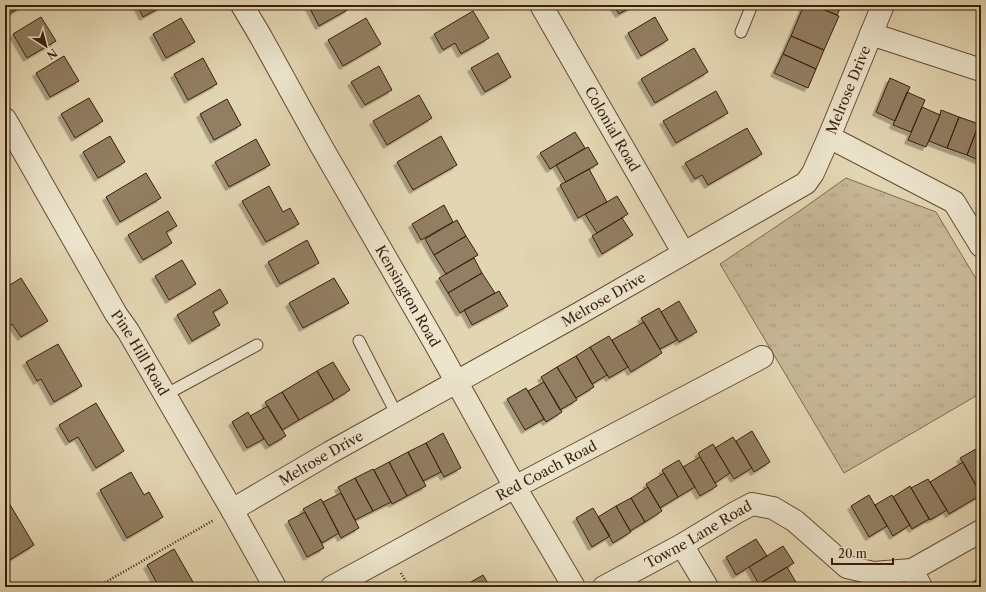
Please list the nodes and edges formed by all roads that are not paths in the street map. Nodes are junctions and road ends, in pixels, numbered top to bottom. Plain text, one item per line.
1 (242, 5) edge
2 (541, 5) edge
3 (752, 5) edge
4 (883, 5) edge
5 (741, 32) dead end
6 (871, 34) junction
7 (981, 70) edge
8 (5, 120) edge
9 (829, 138) junction
10 (981, 246) edge
11 (683, 252) junction
12 (359, 341) dead end
13 (257, 345) dead end
14 (762, 357) dead end
15 (456, 382) junction
16 (165, 395) junction
17 (397, 415) junction
18 (515, 488) junction
19 (232, 510) junction
20 (981, 531) edge
21 (682, 545) junction
22 (916, 578) edge
23 (275, 587) edge
24 (332, 587) edge
25 (574, 587) edge
26 (604, 587) edge
27 (706, 587) edge

1 - 15 street, Kensington Road
2 - 11 street, Colonial Road
3 - 5 lane
4 - 6 street, Melrose Drive
6 - 7 street
6 - 9 street, Melrose Drive
8 - 16 street, Pine Hill Road
9 - 10 street
9 - 11 street, Melrose Drive
11 - 15 street, Melrose Drive
12 - 17 lane
13 - 16 lane
14 - 18 street, Red Coach Road
15 - 17 street, Melrose Drive
15 - 18 street, Kensington Road
16 - 19 street, Pine Hill Road
17 - 19 street, Melrose Drive
18 - 24 street, Red Coach Road
18 - 25 street, Kensington Road
19 - 23 street, Pine Hill Road
20 - 22 street, Towne Lane Road
21 - 22 street, Towne Lane Road
21 - 26 street, Towne Lane Road
21 - 27 street

